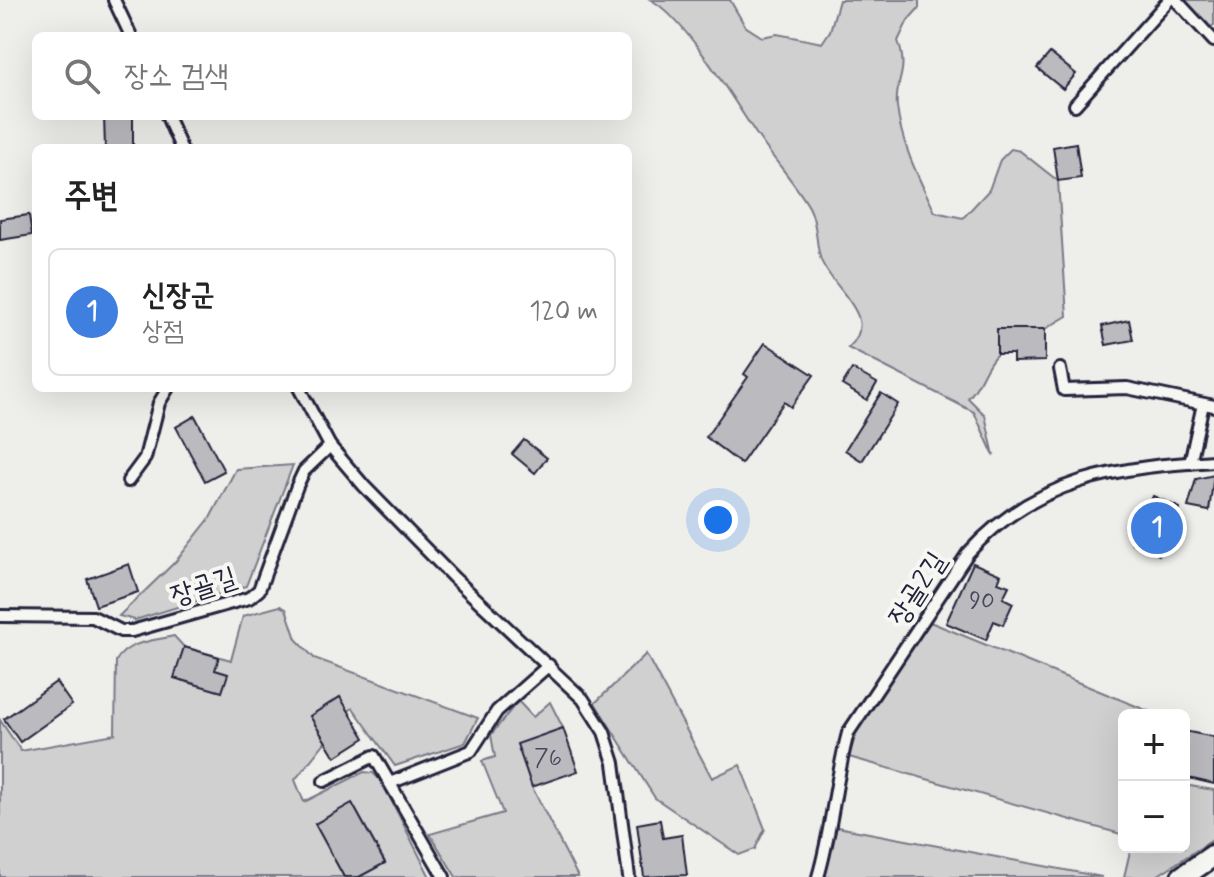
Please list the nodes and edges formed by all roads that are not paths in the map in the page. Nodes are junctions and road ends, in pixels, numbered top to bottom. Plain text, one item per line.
1 (114, 0) edge
2 (1169, 0) edge
3 (1176, 0) edge
4 (129, 32) edge
5 (1214, 41) edge
6 (1075, 105) dead end
7 (169, 120) edge
8 (179, 144) edge
9 (1060, 369) dead end
10 (166, 392) edge
11 (301, 392) edge
12 (1209, 405) edge
13 (330, 446) junction
14 (1214, 461) edge
15 (1190, 463) junction
16 (128, 481) dead end
17 (0, 616) edge
18 (549, 665) junction
19 (324, 781) dead end
20 (390, 783) junction
21 (1214, 855) edge
22 (444, 877) edge
23 (629, 877) edge
24 (818, 877) edge
25 (1182, 877) edge

1 - 4 lane
2 - 6 lane
3 - 5 lane
7 - 8 lane
9 - 12 lane
10 - 16 lane
11 - 13 lane
12 - 15 lane
13 - 17 lane, 장골길
13 - 18 lane
14 - 15 lane, 장골2길
15 - 24 lane, 장골2길
18 - 20 lane
18 - 23 lane
19 - 20 lane
20 - 22 lane
21 - 25 street

